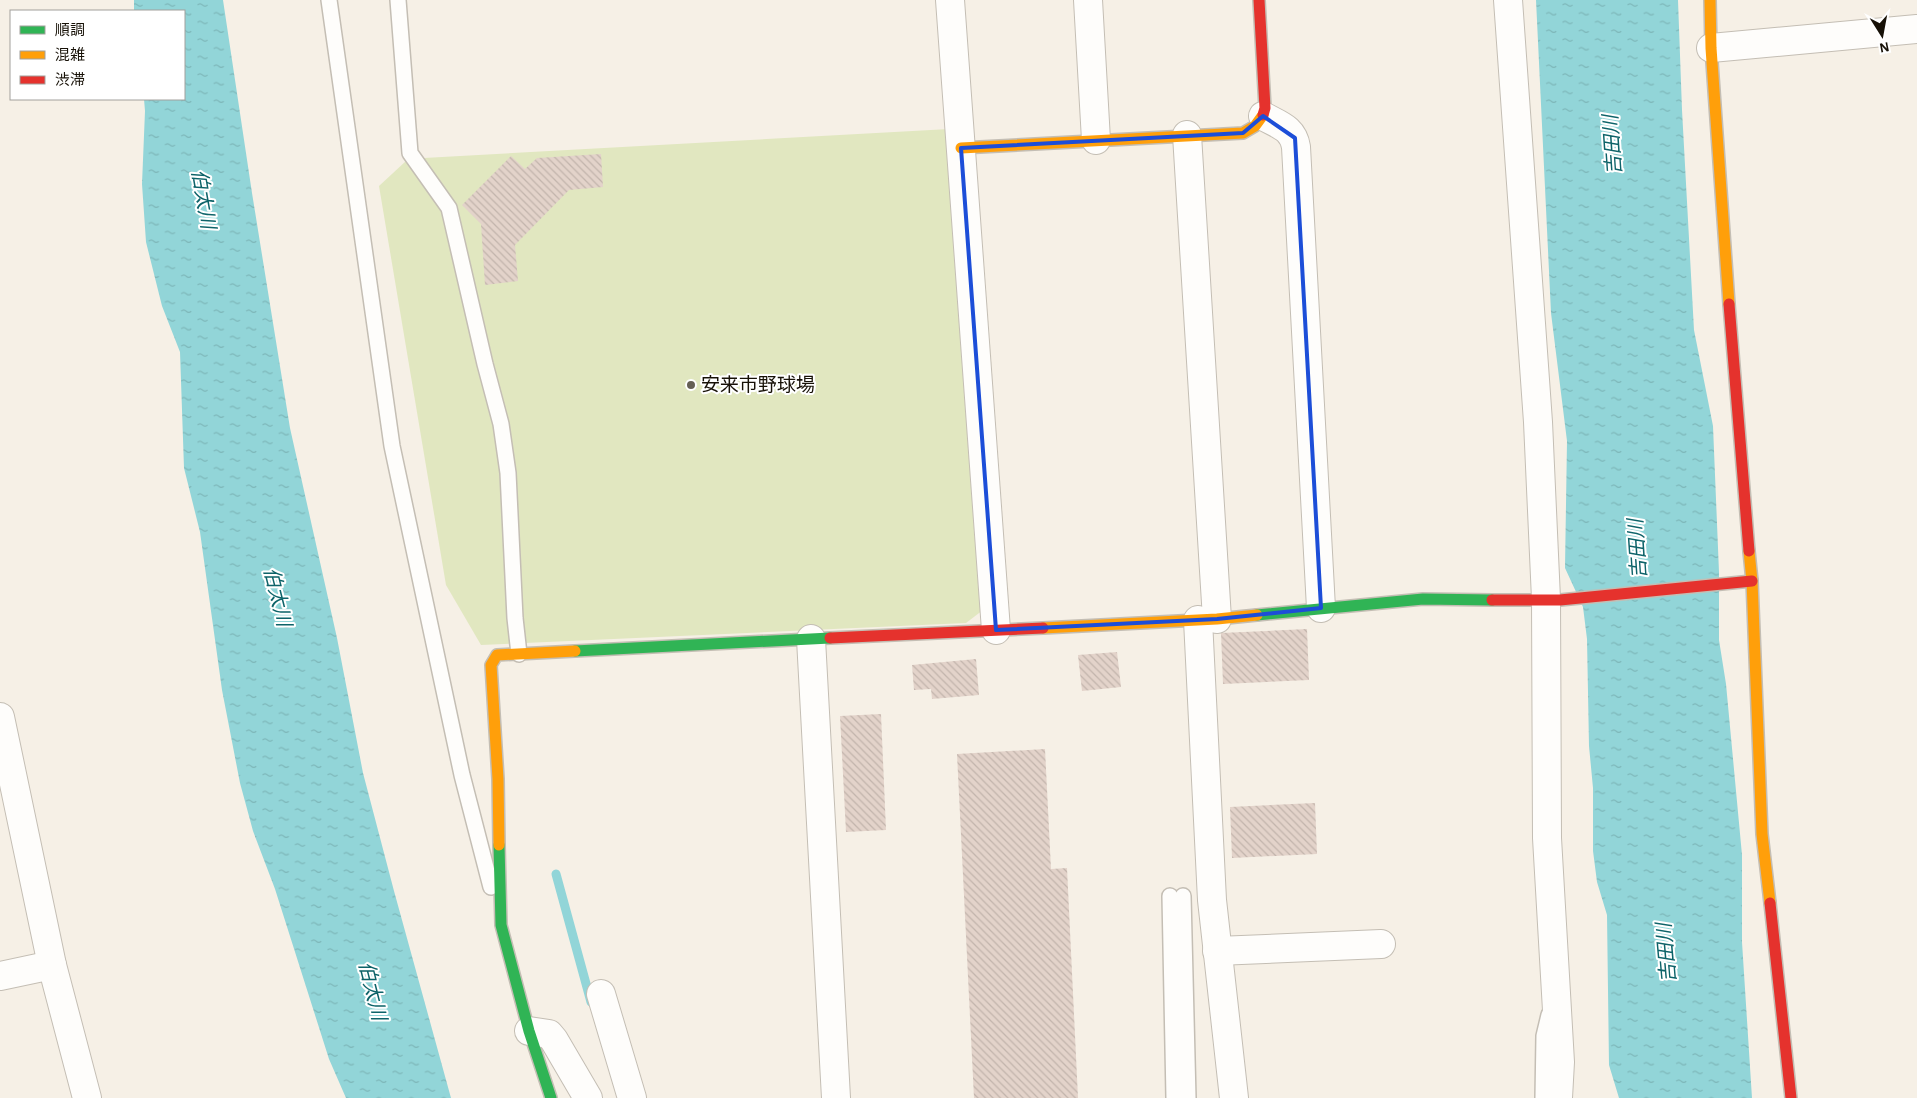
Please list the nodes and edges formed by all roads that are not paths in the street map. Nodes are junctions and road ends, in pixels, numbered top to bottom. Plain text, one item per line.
1 (329, 0) edge
2 (398, 0) edge
3 (950, 0) edge
4 (1088, 0) edge
5 (1259, 0) edge
6 (1508, 0) edge
7 (1710, 0) edge
8 (1917, 30) edge
9 (1711, 48) junction
10 (1263, 116) junction
11 (1188, 135) junction
12 (1096, 140) junction
13 (961, 148) junction
14 (1752, 580) junction
15 (1553, 600) junction
16 (1321, 608) junction
17 (1207, 619) junction
18 (996, 630) junction
19 (811, 639) junction
20 (519, 654) junction
21 (0, 717) edge
22 (501, 925) junction
23 (1381, 944) dead end
24 (1217, 951) junction
25 (52, 965) junction
26 (0, 976) edge
27 (601, 994) dead end
28 (1557, 1009) junction
29 (529, 1031) junction
30 (87, 1098) edge
31 (552, 1098) edge
32 (588, 1098) edge
33 (632, 1098) edge
34 (836, 1098) edge
35 (1174, 1098) edge
36 (1188, 1098) edge
37 (1234, 1098) edge
38 (1542, 1098) edge
39 (1558, 1098) edge
40 (1791, 1098) edge

1 - 22 lane
2 - 20 lane
3 - 13 street
4 - 12 street
5 - 10 street
6 - 15 street
7 - 9 street
8 - 9 street
9 - 14 street
10 - 11 street
10 - 16 street
11 - 12 street
11 - 17 street
12 - 13 street
13 - 18 street
14 - 15 street
14 - 40 street
15 - 16 street
15 - 28 street
16 - 17 street
17 - 18 street
17 - 24 street
18 - 19 street
19 - 20 street
19 - 34 street
20 - 22 street
21 - 25 street
22 - 29 street
23 - 24 street
24 - 37 street
25 - 26 street
25 - 30 street
27 - 33 street
28 - 38 lane
28 - 39 street
29 - 31 street
29 - 32 street
35 - 36 lane

